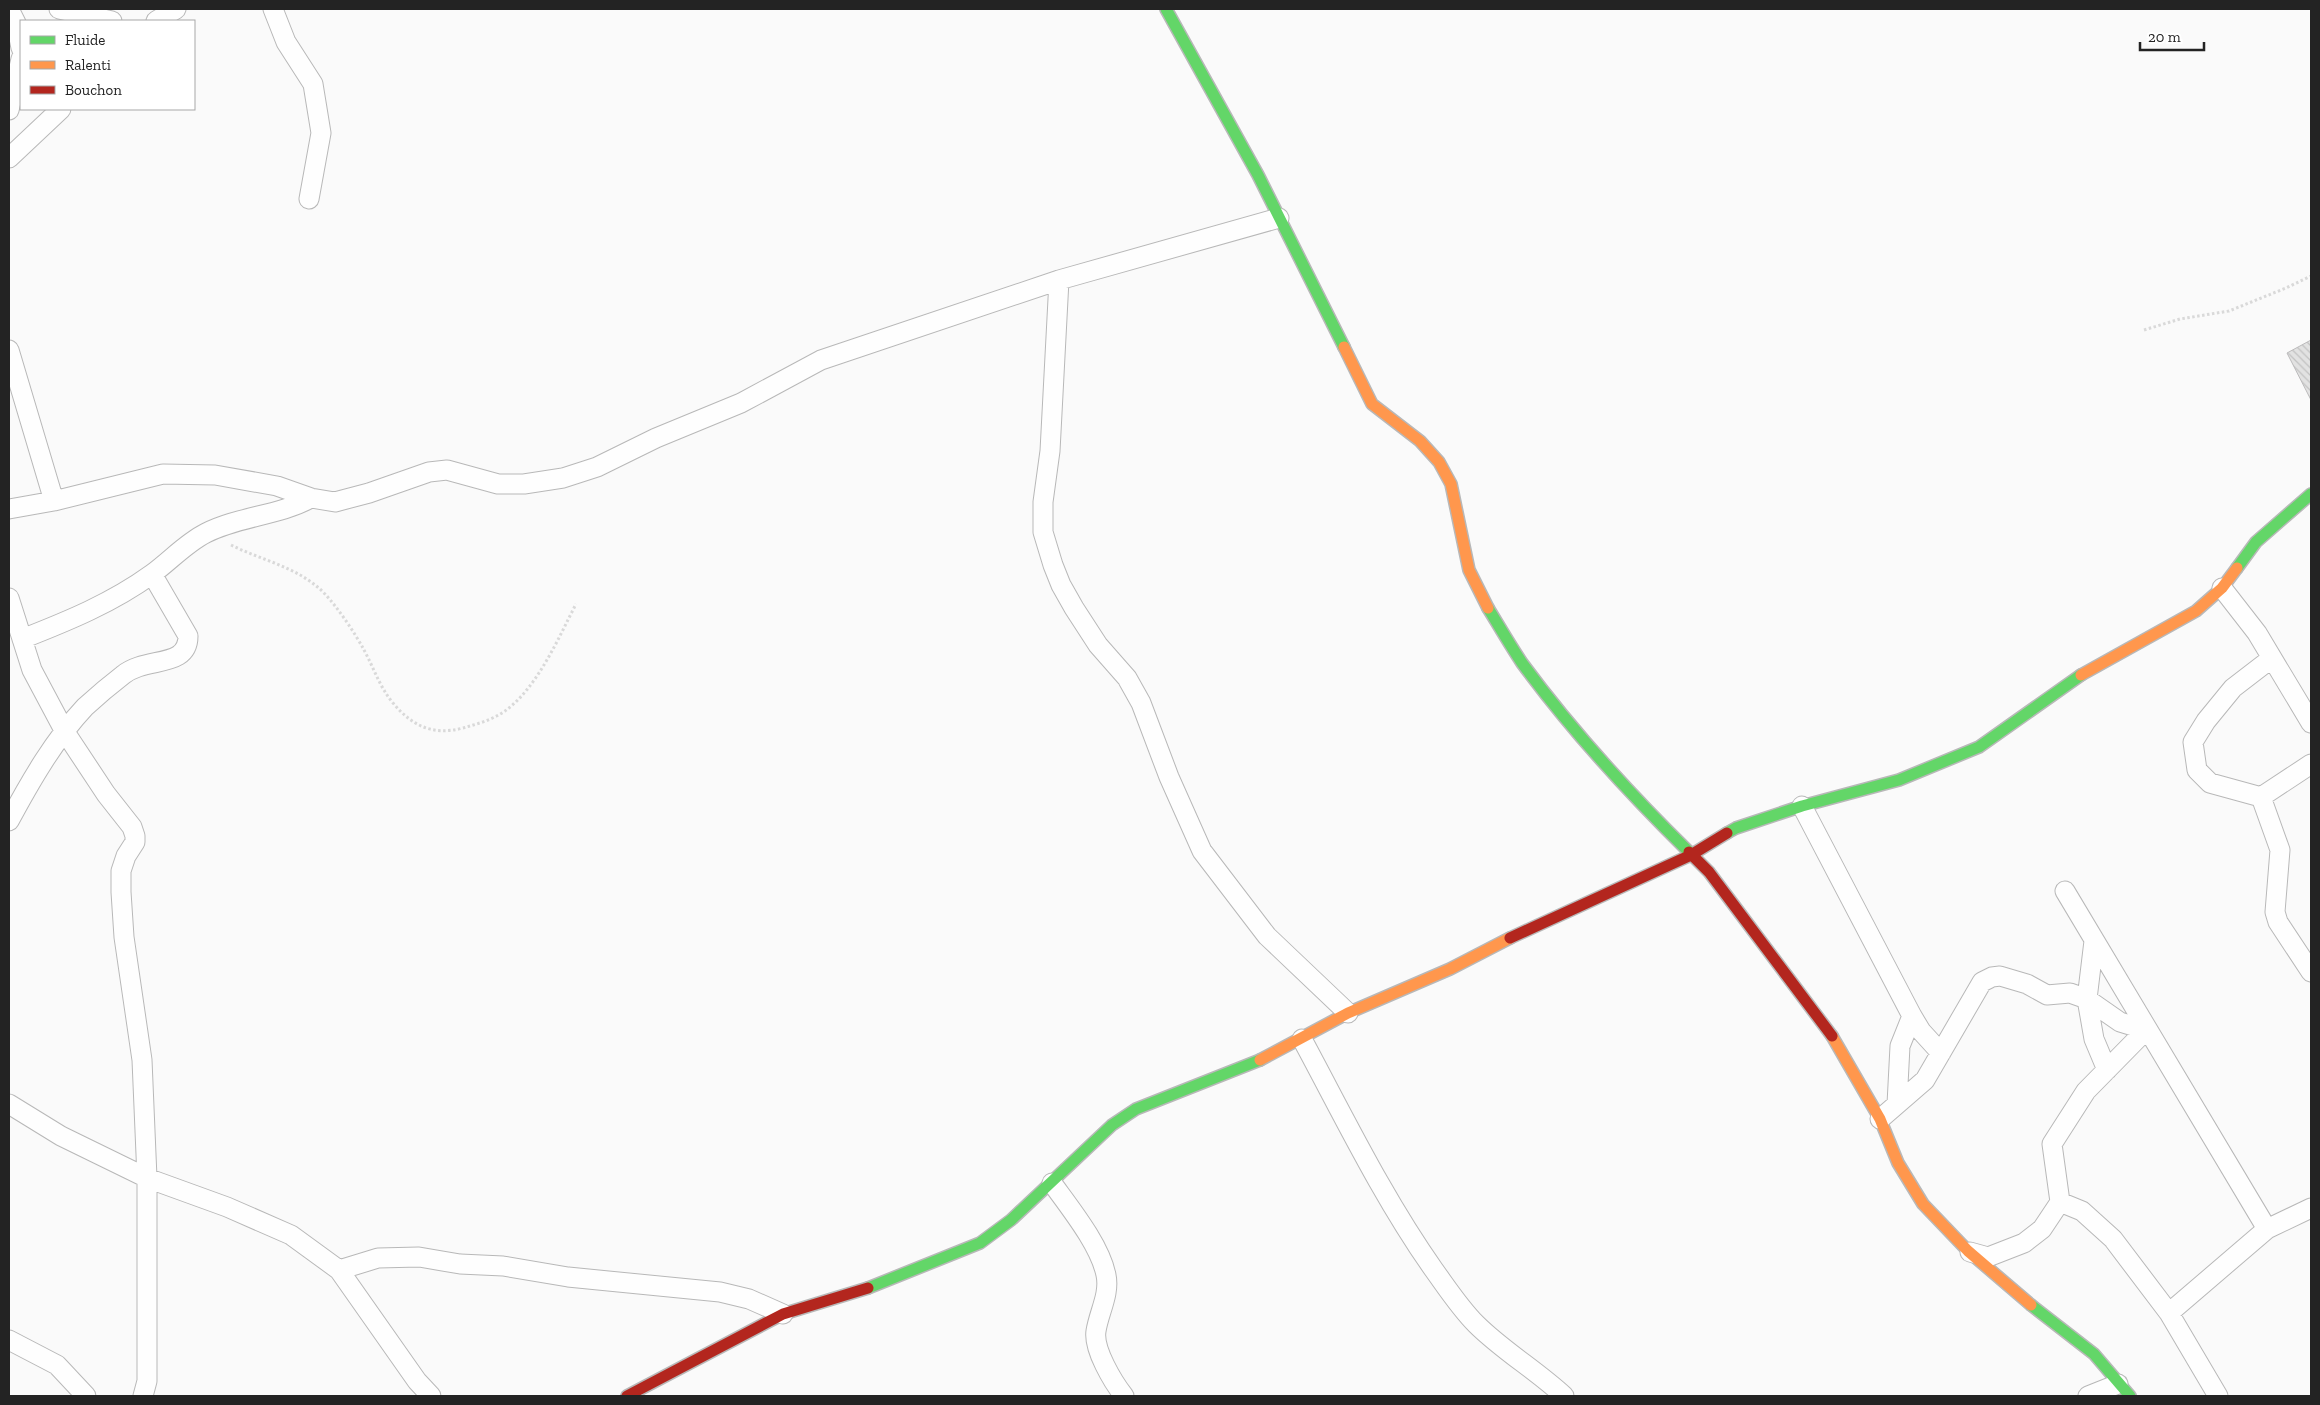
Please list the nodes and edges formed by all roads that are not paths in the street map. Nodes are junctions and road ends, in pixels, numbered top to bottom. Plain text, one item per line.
1 (9, 9) edge
2 (59, 9) edge
3 (176, 9) edge
4 (273, 9) edge
5 (1166, 9) edge
6 (108, 20) edge
7 (158, 20) edge
8 (20, 43) edge
9 (20, 62) edge
10 (9, 110) edge
11 (60, 110) edge
12 (9, 158) edge
13 (310, 199) dead end
14 (1279, 218) junction
15 (1059, 280) junction
16 (9, 350) edge
17 (2311, 494) edge
18 (311, 498) junction
19 (54, 501) junction
20 (9, 509) edge
21 (152, 574) junction
22 (2222, 588) junction
23 (9, 598) edge
24 (22, 639) junction
25 (2272, 658) junction
26 (2311, 723) edge
27 (65, 732) junction
28 (2311, 764) edge
29 (2261, 797) junction
30 (1802, 806) junction
31 (9, 822) edge
32 (1691, 855) junction
33 (2064, 891) dead end
34 (2094, 941) junction
35 (2311, 972) edge
36 (2087, 999) junction
37 (1348, 1013) junction
38 (1912, 1016) junction
39 (2146, 1030) junction
40 (1302, 1039) junction
41 (1941, 1053) junction
42 (2107, 1070) junction
43 (9, 1104) edge
44 (1897, 1104) junction
45 (1880, 1119) junction
46 (147, 1178) junction
47 (1052, 1183) junction
48 (2060, 1202) junction
49 (2311, 1208) edge
50 (2267, 1229) junction
51 (1968, 1251) junction
52 (339, 1270) junction
53 (2169, 1313) junction
54 (783, 1314) junction
55 (9, 1340) edge
56 (2124, 1390) edge
57 (86, 1396) edge
58 (143, 1396) edge
59 (431, 1396) edge
60 (627, 1396) edge
61 (1124, 1396) edge
62 (1564, 1396) edge
63 (2088, 1396) edge
64 (2218, 1396) edge

1 - 8 street
2 - 6 street
3 - 7 street
4 - 13 street
5 - 14 street
9 - 10 street
11 - 12 street
14 - 15 street
14 - 32 street
15 - 18 street
15 - 37 street
16 - 19 street
17 - 22 street
18 - 19 street
18 - 21 street
19 - 20 street
21 - 24 street
21 - 27 street
22 - 25 street
22 - 30 street
23 - 24 street
24 - 27 street
25 - 26 street
25 - 29 street
27 - 31 street
27 - 46 street
28 - 29 street
29 - 35 street
30 - 32 street
30 - 38 street
32 - 37 street
32 - 45 street
33 - 34 street
34 - 36 street
34 - 39 street
36 - 39 street
36 - 41 street
36 - 42 street
37 - 40 street
38 - 41 street
38 - 44 street
39 - 42 street
39 - 50 street
40 - 47 street
40 - 62 street
41 - 44 street
42 - 48 street
43 - 46 street
44 - 45 street
45 - 51 street
46 - 52 street
46 - 58 street
47 - 54 street
47 - 61 street
48 - 51 street
48 - 53 street
49 - 50 street
50 - 53 street
51 - 56 street
52 - 54 street
52 - 59 street
53 - 64 street
54 - 60 street
55 - 57 street
56 - 63 street

